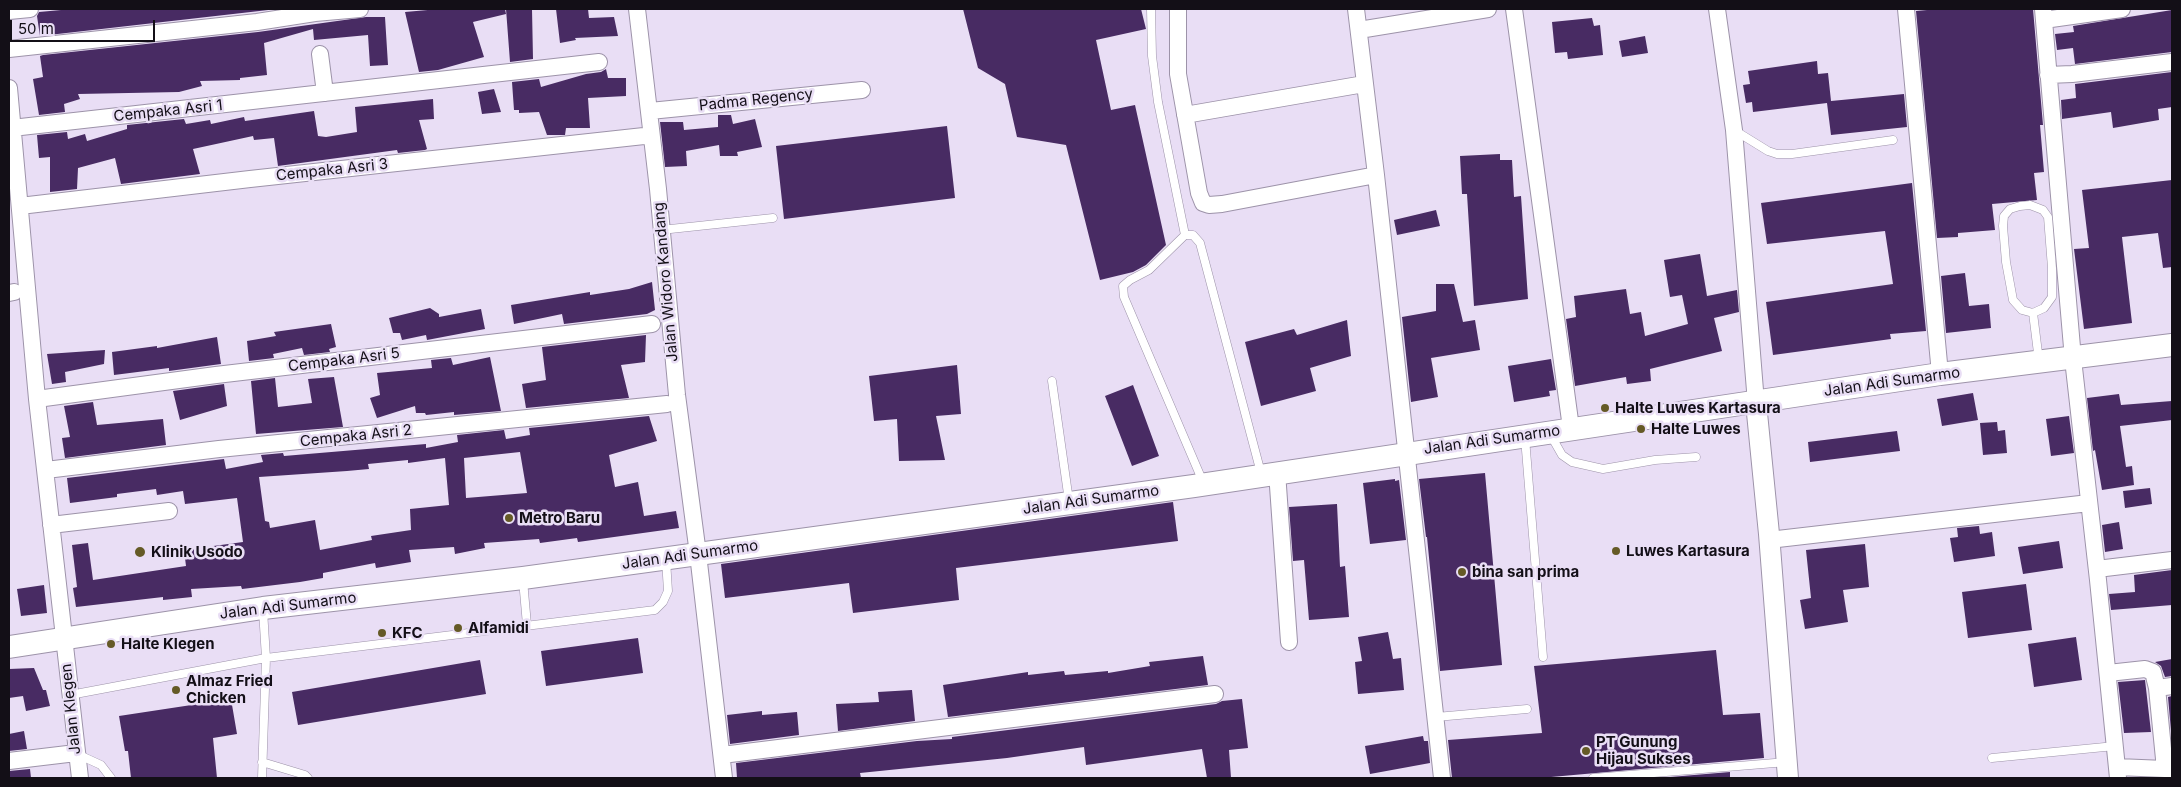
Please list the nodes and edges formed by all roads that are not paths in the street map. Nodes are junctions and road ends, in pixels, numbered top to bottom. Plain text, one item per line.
1 (30, 9) edge
2 (360, 9) edge
3 (637, 9) edge
4 (1151, 9) edge
5 (1178, 9) edge
6 (1356, 9) edge
7 (1488, 9) edge
8 (1514, 9) edge
9 (1717, 9) edge
10 (1906, 9) edge
11 (2122, 9) edge
12 (9, 11) edge
13 (2043, 14) edge
14 (1358, 30) junction
15 (9, 49) edge
16 (320, 54) dead end
17 (598, 62) dead end
18 (2172, 62) edge
19 (2048, 75) junction
20 (1364, 84) junction
21 (9, 88) edge
22 (862, 90) dead end
23 (325, 94) junction
24 (650, 111) junction
25 (1185, 115) junction
26 (12, 128) junction
27 (1734, 130) junction
28 (644, 136) dead end
29 (1892, 140) dead end
30 (1376, 175) junction
31 (20, 206) junction
32 (773, 218) dead end
33 (661, 230) junction
34 (1185, 235) junction
35 (2032, 313) junction
36 (652, 324) dead end
37 (2172, 345) edge
38 (2073, 359) junction
39 (2039, 363) junction
40 (1940, 374) junction
41 (1052, 381) dead end
42 (37, 400) junction
43 (1756, 403) junction
44 (667, 404) dead end
45 (1560, 430) junction
46 (1525, 436) junction
47 (1408, 453) junction
48 (1696, 457) dead end
49 (46, 470) junction
50 (1269, 473) junction
51 (1191, 486) junction
52 (1070, 503) junction
53 (2089, 504) junction
54 (169, 511) dead end
55 (51, 525) junction
56 (1769, 540) junction
57 (698, 554) junction
58 (666, 559) junction
59 (2172, 560) edge
60 (2097, 569) junction
61 (523, 578) junction
62 (263, 608) junction
63 (527, 625) junction
64 (64, 639) junction
65 (1289, 642) dead end
66 (9, 647) edge
67 (1543, 657) dead end
68 (266, 658) junction
69 (2108, 673) junction
70 (2164, 687) edge
71 (70, 694) junction
72 (1215, 694) dead end
73 (1527, 709) dead end
74 (1436, 717) junction
75 (2168, 744) edge
76 (2115, 746) junction
77 (76, 753) junction
78 (722, 755) junction
79 (1992, 758) dead end
80 (9, 761) edge
81 (262, 762) junction
82 (1787, 770) edge
83 (2169, 772) edge
84 (2118, 773) edge
85 (80, 778) edge
86 (111, 778) edge
87 (262, 778) edge
88 (308, 778) edge
89 (724, 778) edge
90 (1442, 778) edge
91 (1594, 778) edge

1 - 12 street
2 - 15 street
3 - 24 street, Jalan Widoro Kandang
4 - 34 lane
5 - 25 street
6 - 14 street
7 - 14 street
8 - 45 street
9 - 27 street
10 - 40 street
11 - 13 street
13 - 19 street
14 - 20 street
16 - 23 street
17 - 23 street, Cempaka Asri 1
18 - 19 street
19 - 38 street
20 - 25 street
20 - 30 street
21 - 26 street, Jalan Klegen
22 - 24 street, Padma Regency
23 - 26 street, Cempaka Asri 1
24 - 33 street, Jalan Widoro Kandang
25 - 30 street
26 - 31 street, Jalan Klegen
27 - 29 lane
27 - 43 street
28 - 31 street, Cempaka Asri 3
30 - 47 street
31 - 42 street, Jalan Klegen
32 - 33 lane
33 - 57 street, Jalan Widoro Kandang
34 - 50 lane
34 - 51 lane
35 - 35 lane
35 - 39 lane
36 - 42 street, Cempaka Asri 5
37 - 38 main road, Jalan Adi Sumarmo
38 - 39 main road, Jalan Adi Sumarmo
38 - 53 street
39 - 40 main road, Jalan Adi Sumarmo
40 - 43 main road, Jalan Adi Sumarmo
41 - 52 lane
42 - 49 street, Jalan Klegen
43 - 45 main road, Jalan Adi Sumarmo
43 - 56 street
44 - 49 street, Cempaka Asri 2
45 - 46 main road, Jalan Adi Sumarmo
45 - 48 lane
46 - 47 main road, Jalan Adi Sumarmo
46 - 67 lane
47 - 50 main road, Jalan Adi Sumarmo
47 - 74 street
49 - 55 street, Jalan Klegen
50 - 51 main road, Jalan Adi Sumarmo
50 - 65 street
51 - 52 main road, Jalan Adi Sumarmo
52 - 57 main road, Jalan Adi Sumarmo
53 - 56 street
53 - 60 street
54 - 55 street
55 - 64 street, Jalan Klegen
56 - 82 street
57 - 58 main road, Jalan Adi Sumarmo
57 - 78 street, Jalan Widoro Kandang
58 - 61 main road, Jalan Adi Sumarmo
58 - 63 lane
59 - 60 street
60 - 69 street
61 - 62 main road, Jalan Adi Sumarmo
61 - 63 lane
62 - 64 main road, Jalan Adi Sumarmo
62 - 68 lane
63 - 68 lane
64 - 66 main road, Jalan Adi Sumarmo
64 - 71 street, Jalan Klegen
68 - 71 lane
68 - 81 lane
69 - 70 street
69 - 76 street
70 - 75 street
71 - 77 street, Jalan Klegen
72 - 78 street
73 - 74 lane
74 - 90 street
75 - 83 street
76 - 79 lane
76 - 84 street
77 - 80 street
77 - 85 street, Jalan Klegen
77 - 86 lane
78 - 89 street, Jalan Widoro Kandang
81 - 87 lane
81 - 88 lane
82 - 91 lane
83 - 84 street

